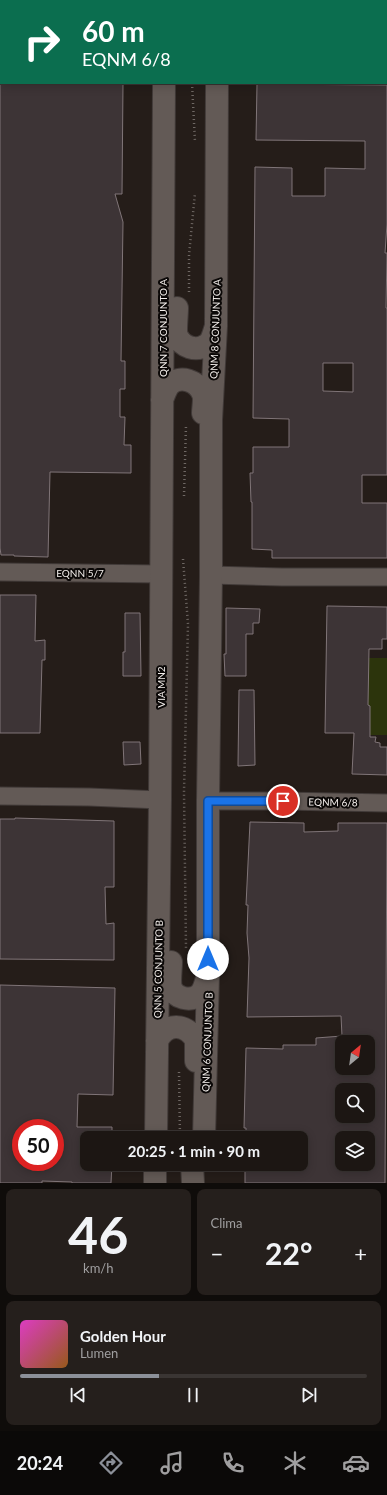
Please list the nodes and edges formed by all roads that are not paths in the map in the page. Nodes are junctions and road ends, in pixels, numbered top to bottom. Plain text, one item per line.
1 (217, 84) edge
2 (164, 88) edge
3 (216, 326) junction
4 (162, 400) junction
5 (0, 572) edge
6 (161, 574) junction
7 (387, 577) edge
8 (211, 583) junction
9 (160, 778) junction
10 (0, 796) edge
11 (160, 800) junction
12 (208, 801) junction
13 (387, 803) edge
14 (208, 975) junction
15 (157, 1041) junction
16 (156, 1131) edge
17 (193, 1131) edge
18 (204, 1131) edge
19 (155, 1171) edge
20 (192, 1171) edge
21 (204, 1171) edge
22 (155, 1183) edge
23 (193, 1183) edge
24 (204, 1183) edge

1 - 3 main road, QNM 8 CONJUNTO A
2 - 3 main road
2 - 4 main road, QNN 7 CONJUNTO A
3 - 8 main road, QNM 8 CONJUNTO A
4 - 6 main road, QNN 7 CONJUNTO A
4 - 8 main road
5 - 6 street, EQNN 5/7
6 - 9 main road, VIA MN2
7 - 8 street
8 - 12 main road
9 - 11 main road, VIA MN2
9 - 14 main road
10 - 11 street
11 - 15 main road, QNN 5 CONJUNTO B
12 - 13 street, EQNM 6/8
12 - 14 main road, QNM 6 CONJUNTO B
14 - 18 main road, QNM 6 CONJUNTO B
15 - 16 main road, QNN 5 CONJUNTO B
15 - 17 main road
19 - 22 main road
20 - 23 main road
21 - 24 main road

